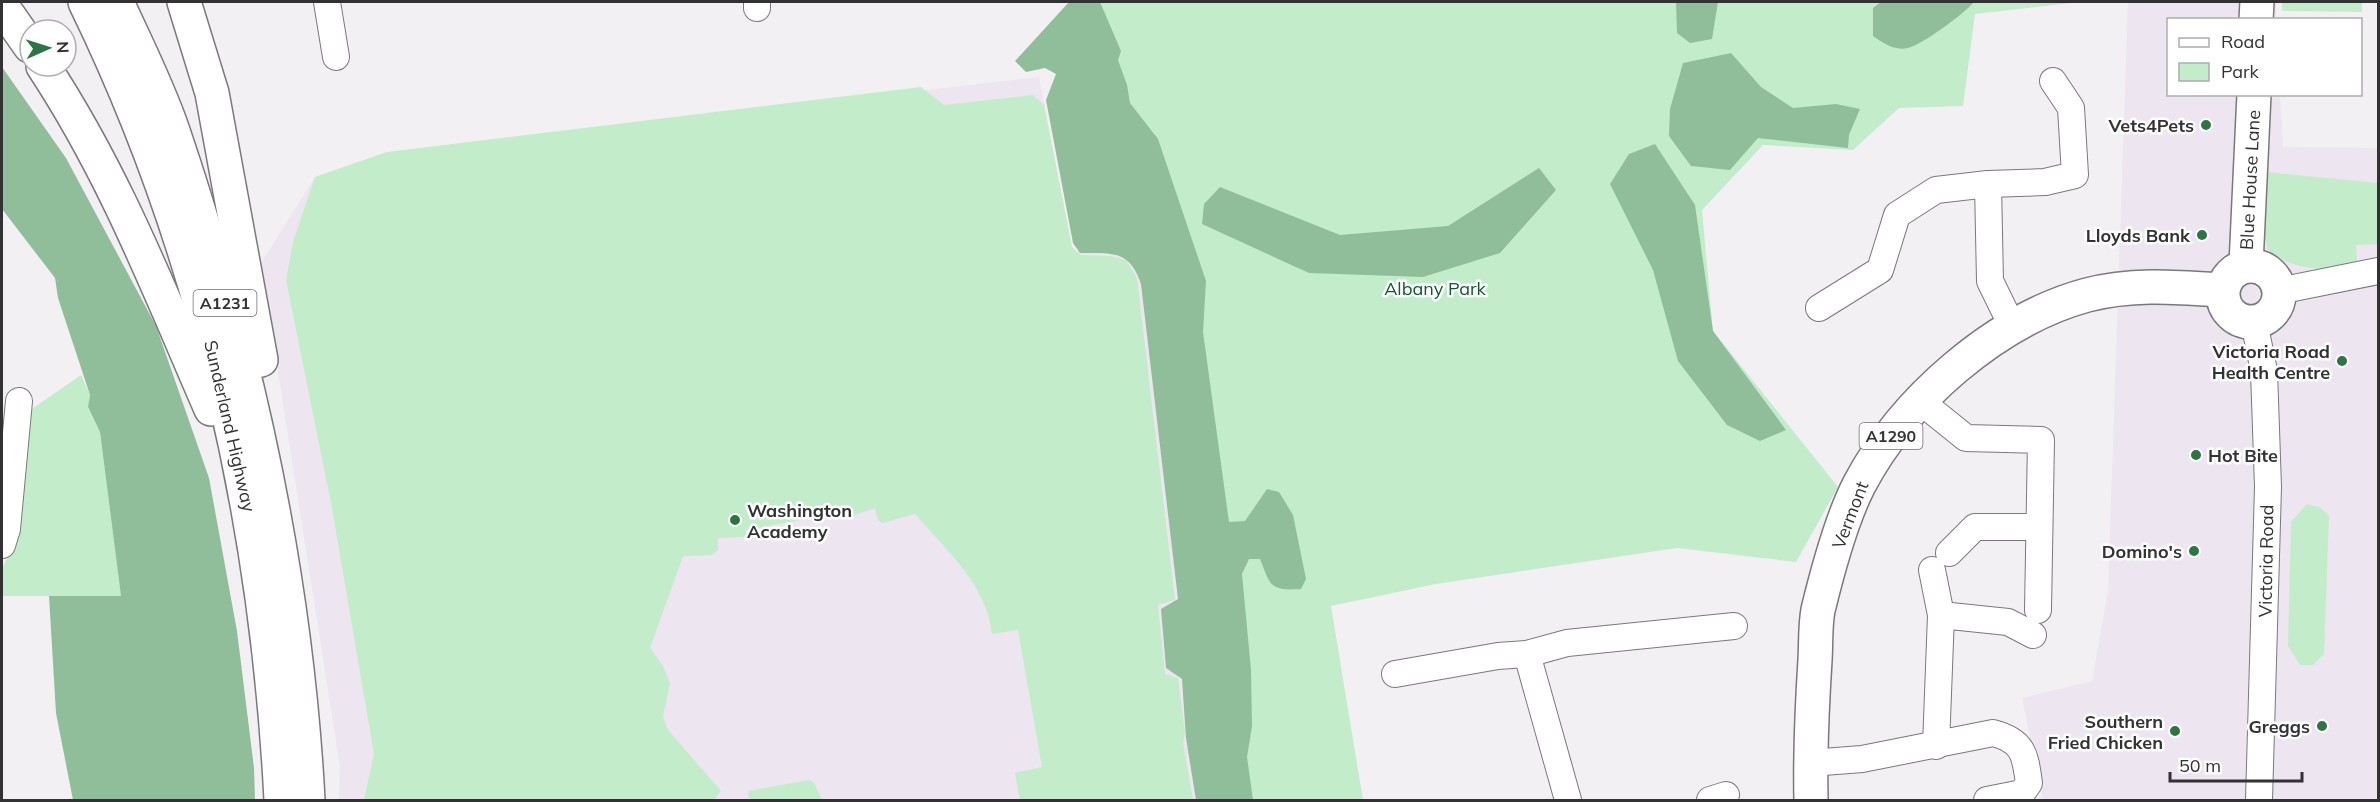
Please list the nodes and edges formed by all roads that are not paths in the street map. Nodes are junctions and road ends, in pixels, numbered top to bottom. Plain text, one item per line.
1 (85, 2) edge
2 (117, 2) edge
3 (184, 2) edge
4 (327, 2) edge
5 (2257, 2) edge
6 (2, 6) edge
7 (2256, 18) edge
8 (18, 29) edge
9 (336, 57) dead end
10 (50, 78) edge
11 (2053, 81) dead end
12 (2254, 96) edge
13 (1988, 184) junction
14 (2246, 265) junction
15 (2379, 271) edge
16 (2222, 290) junction
17 (2279, 291) junction
18 (1819, 308) dead end
19 (2254, 322) junction
20 (2012, 326) junction
21 (19, 401) dead end
22 (1920, 401) junction
23 (246, 490) junction
24 (2039, 527) junction
25 (2, 545) edge
26 (1941, 615) junction
27 (289, 617) junction
28 (1734, 626) dead end
29 (1527, 654) junction
30 (1395, 674) dead end
31 (1936, 746) junction
32 (1810, 763) junction
33 (2030, 795) edge
34 (1564, 799) edge
35 (281, 801) edge
36 (308, 801) edge
37 (1811, 801) edge
38 (1987, 801) edge
39 (2259, 801) edge

1 - 23 main road, Sunderland Highway / A1231
2 - 27 main road, Sunderland Highway / A1231
3 - 27 main road
4 - 9 street
5 - 7 main road
6 - 8 main road
10 - 23 main road
11 - 13 street
12 - 14 main road, Blue House Lane
13 - 18 street
13 - 20 street
14 - 16 main road
14 - 17 main road
15 - 17 street
16 - 19 main road
16 - 20 main road, Vermont / A1290
17 - 19 main road
19 - 39 street, Victoria Road
20 - 22 main road, Vermont / A1290
21 - 25 street
22 - 24 street
22 - 32 main road, Vermont / A1290
23 - 35 main road, Sunderland Highway / A1231
24 - 26 street
24 - 26 street
26 - 31 street
27 - 36 main road, Sunderland Highway / A1231
28 - 29 street
29 - 30 street
29 - 34 street
31 - 32 street
31 - 33 street
32 - 37 main road, Vermont / A1290
33 - 38 street

